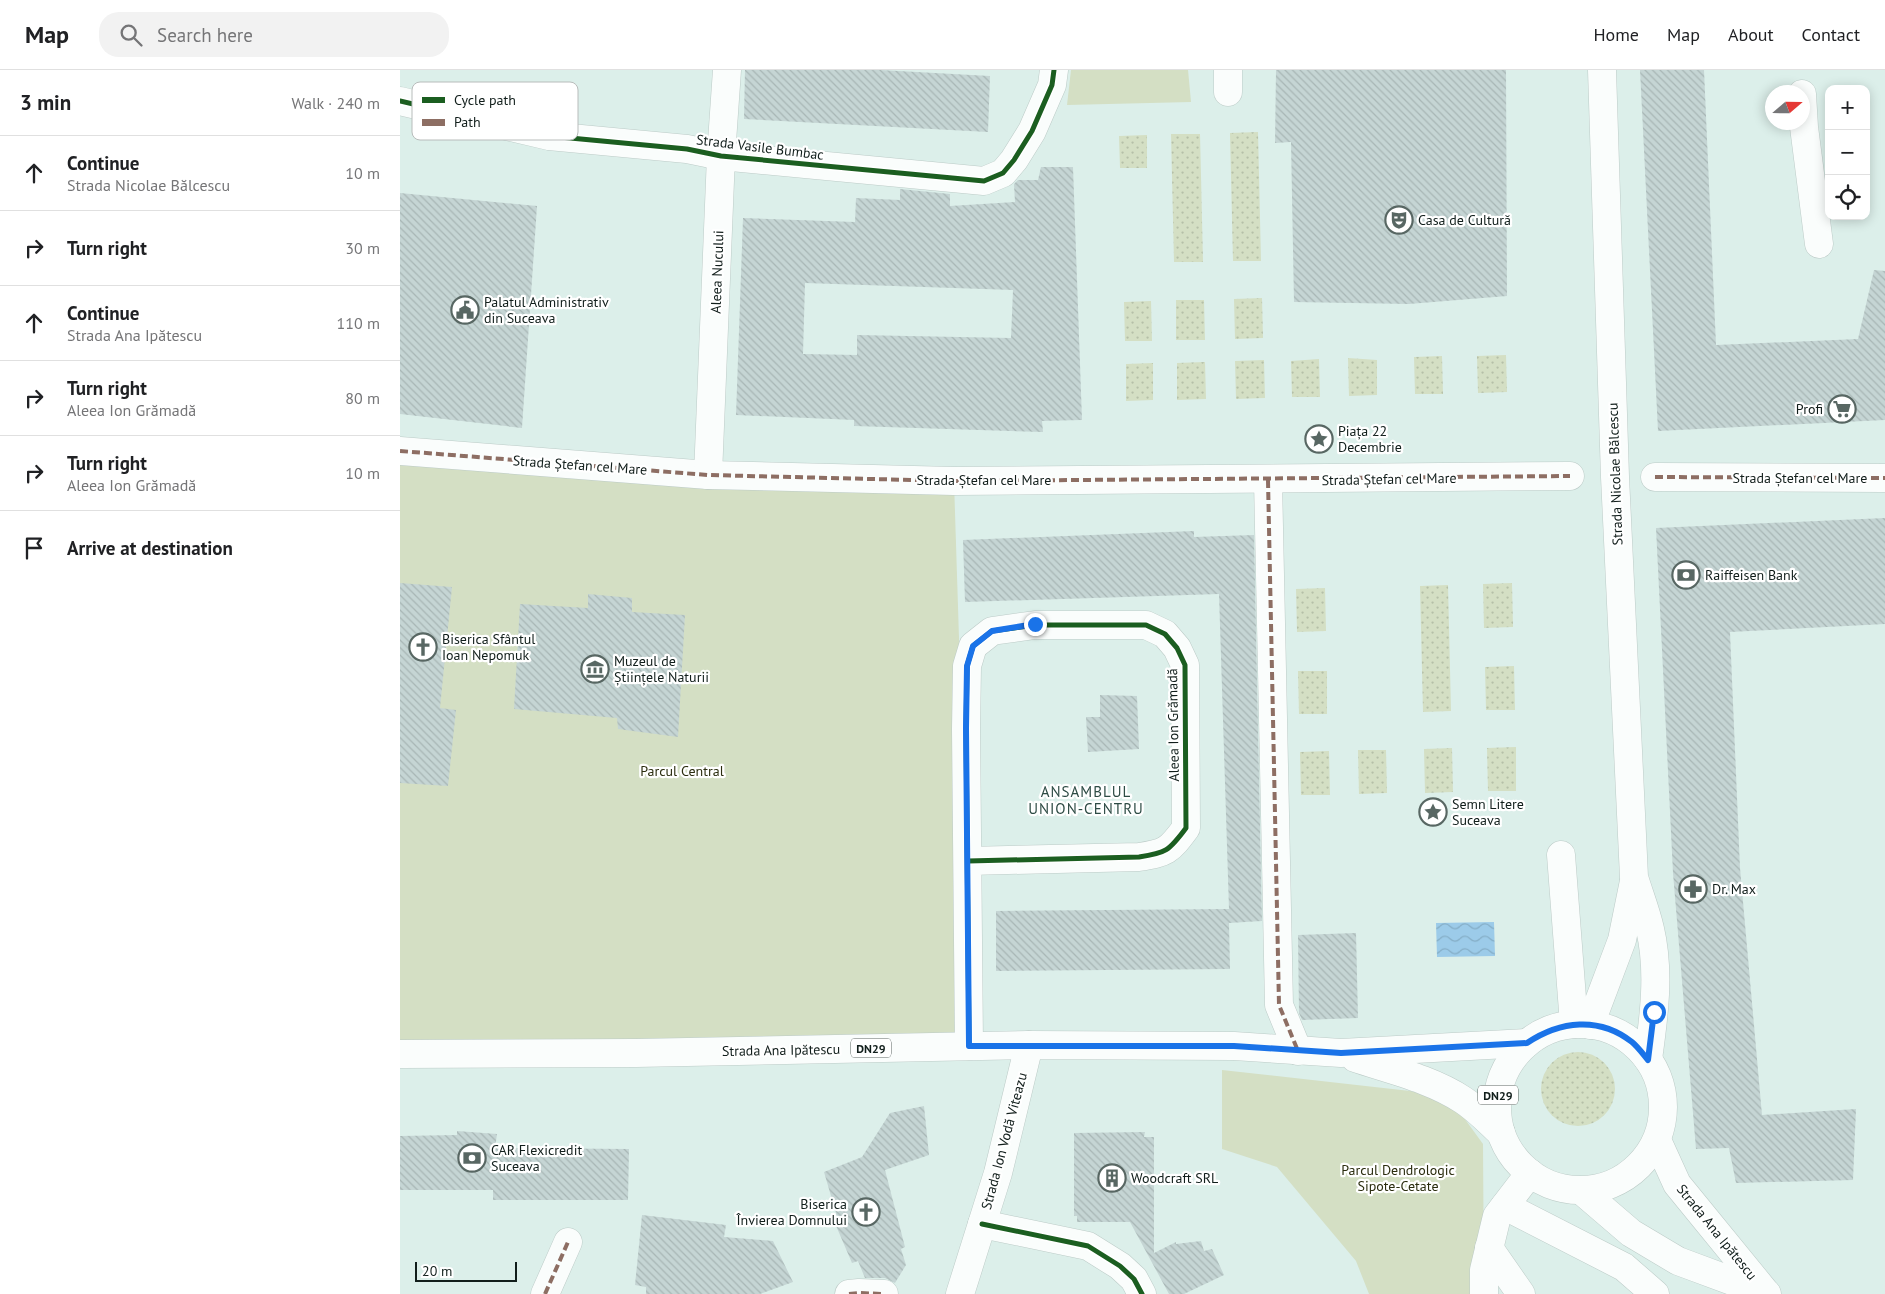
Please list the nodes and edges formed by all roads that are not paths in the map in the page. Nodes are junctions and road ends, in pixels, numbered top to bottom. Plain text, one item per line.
1 (727, 70) edge
2 (1054, 70) edge
3 (1602, 70) edge
4 (1802, 70) edge
5 (1802, 85) edge
6 (1804, 130) edge
7 (578, 139) edge
8 (721, 156) junction
9 (1819, 244) dead end
10 (400, 451) edge
11 (708, 475) junction
12 (1570, 476) dead end
13 (1655, 477) dead end
14 (1885, 478) edge
15 (1268, 480) junction
16 (1560, 855) dead end
17 (968, 861) junction
18 (1634, 877) junction
19 (1582, 1024) junction
20 (1527, 1043) junction
21 (1029, 1045) junction
22 (969, 1046) junction
23 (1298, 1051) junction
24 (1341, 1053) junction
25 (400, 1054) edge
26 (1648, 1060) junction
27 (1501, 1133) junction
28 (1657, 1140) junction
29 (1530, 1173) junction
30 (1582, 1191) junction
31 (1505, 1206) junction
32 (982, 1224) junction
33 (568, 1242) dead end
34 (1489, 1248) junction
35 (545, 1294) edge
36 (849, 1294) edge
37 (884, 1294) edge
38 (960, 1294) edge
39 (1142, 1294) edge
40 (1484, 1294) edge
41 (1521, 1294) edge
42 (1655, 1294) edge
43 (1767, 1294) edge

1 - 8 street, Aleea Nucului
2 - 8 street, Strada Vasile Bumbac
3 - 18 street, Strada Nicolae Bălcescu
4 - 5 street
6 - 9 street
7 - 8 street, Strada Vasile Bumbac
8 - 11 street, Aleea Nucului
10 - 11 street, Strada Ștefan cel Mare
11 - 15 street, Strada Ștefan cel Mare
12 - 15 street, Strada Ștefan cel Mare
13 - 14 street, Strada Ștefan cel Mare
15 - 23 street
16 - 19 street
17 - 17 street, Aleea Ion Grămadă
17 - 22 street, Aleea Ion Grămadă
18 - 19 street, Strada Nicolae Bălcescu
18 - 26 street, Strada Nicolae Bălcescu
19 - 20 street, DN29
19 - 26 street, DN29
20 - 24 street, Strada Ana Ipătescu / DN29
20 - 27 street, DN29
21 - 22 street, Strada Ana Ipătescu / DN29
21 - 23 street, Strada Ana Ipătescu / DN29
21 - 32 street, Strada Ion Vodă Viteazu
22 - 25 street, Strada Ana Ipătescu / DN29
23 - 24 street, Strada Ana Ipătescu / DN29
24 - 27 street, Strada Ana Ipătescu / DN29
26 - 28 street, DN29
27 - 29 street, DN29
28 - 30 street, DN29
28 - 43 street, Strada Ana Ipătescu
29 - 30 street, DN29
29 - 31 street
30 - 43 street, Strada Ana Ipătescu
31 - 34 street
31 - 42 street
32 - 38 street, Strada Ion Vodă Viteazu
32 - 39 street
33 - 35 street
34 - 40 street
34 - 41 street
36 - 37 street

